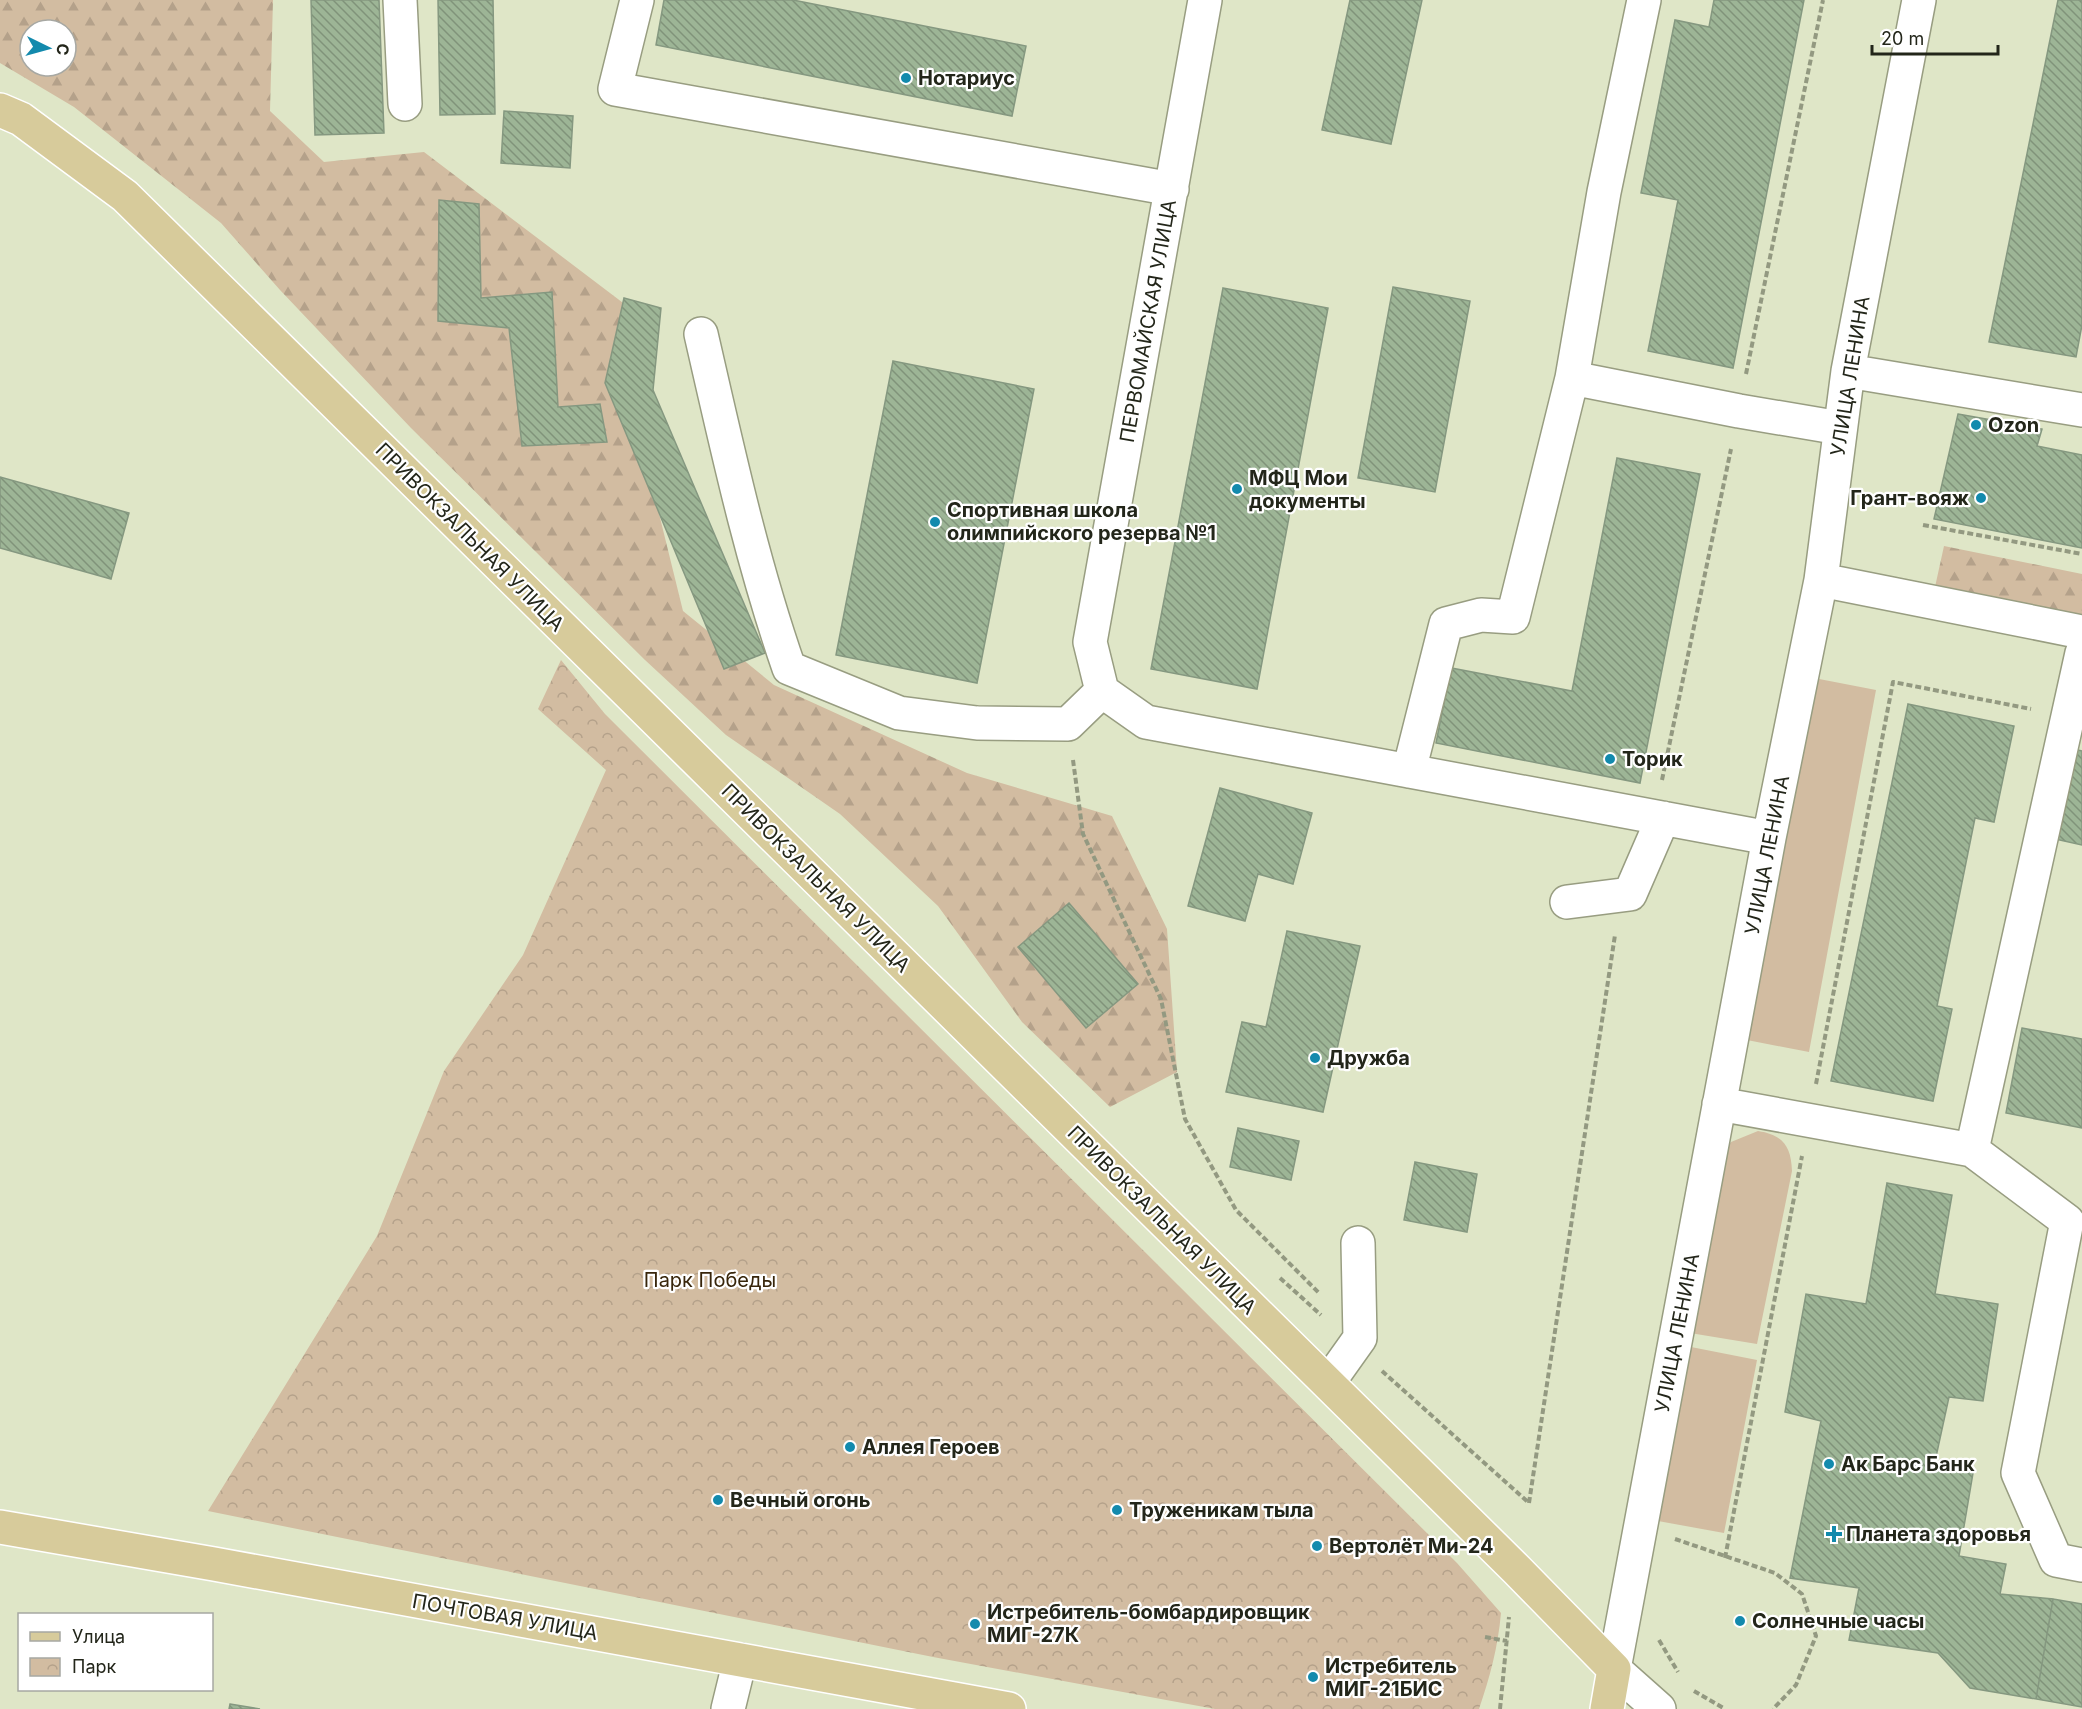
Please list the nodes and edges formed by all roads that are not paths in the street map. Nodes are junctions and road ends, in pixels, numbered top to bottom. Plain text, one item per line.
1 (400, 0) edge
2 (637, 0) edge
3 (1206, 0) edge
4 (1644, 0) edge
5 (1918, 0) edge
6 (405, 104) dead end
7 (0, 110) edge
8 (1172, 189) junction
9 (701, 334) dead end
10 (1848, 371) junction
11 (1572, 378) junction
12 (2082, 410) edge
13 (1840, 428) junction
14 (1821, 580) junction
15 (2082, 632) edge
16 (2082, 653) edge
17 (1102, 691) junction
18 (1409, 771) junction
19 (1663, 818) junction
20 (1769, 838) junction
21 (1567, 902) dead end
22 (1719, 1104) junction
23 (1972, 1150) junction
24 (1358, 1243) dead end
25 (1328, 1383) junction
26 (0, 1527) edge
27 (2082, 1565) edge
28 (740, 1659) junction
29 (1614, 1669) junction
30 (728, 1709) edge
31 (1010, 1709) edge
32 (1607, 1709) edge
33 (1659, 1709) edge

1 - 6 street
2 - 8 street
3 - 8 street, ПЕРВОМАЙСКАЯ УЛИЦА
4 - 11 street
5 - 10 street, УЛИЦА ЛЕНИНА
7 - 25 main road, ПРИВОКЗАЛЬНАЯ УЛИЦА
8 - 17 street, ПЕРВОМАЙСКАЯ УЛИЦА
9 - 17 street
10 - 12 street
10 - 13 street, УЛИЦА ЛЕНИНА
11 - 13 street
11 - 18 street
13 - 14 street, УЛИЦА ЛЕНИНА
14 - 15 street
14 - 20 street, УЛИЦА ЛЕНИНА
16 - 23 street
17 - 18 street
18 - 19 street
19 - 20 street
19 - 21 street
20 - 22 street, УЛИЦА ЛЕНИНА
22 - 23 street
22 - 29 street, УЛИЦА ЛЕНИНА
23 - 27 street
24 - 25 street
25 - 29 main road, ПРИВОКЗАЛЬНАЯ УЛИЦА
26 - 28 main road, ПОЧТОВАЯ УЛИЦА
28 - 30 street
28 - 31 main road, ПОЧТОВАЯ УЛИЦА
29 - 32 main road, УЛИЦА ЛЕНИНА
29 - 33 street

